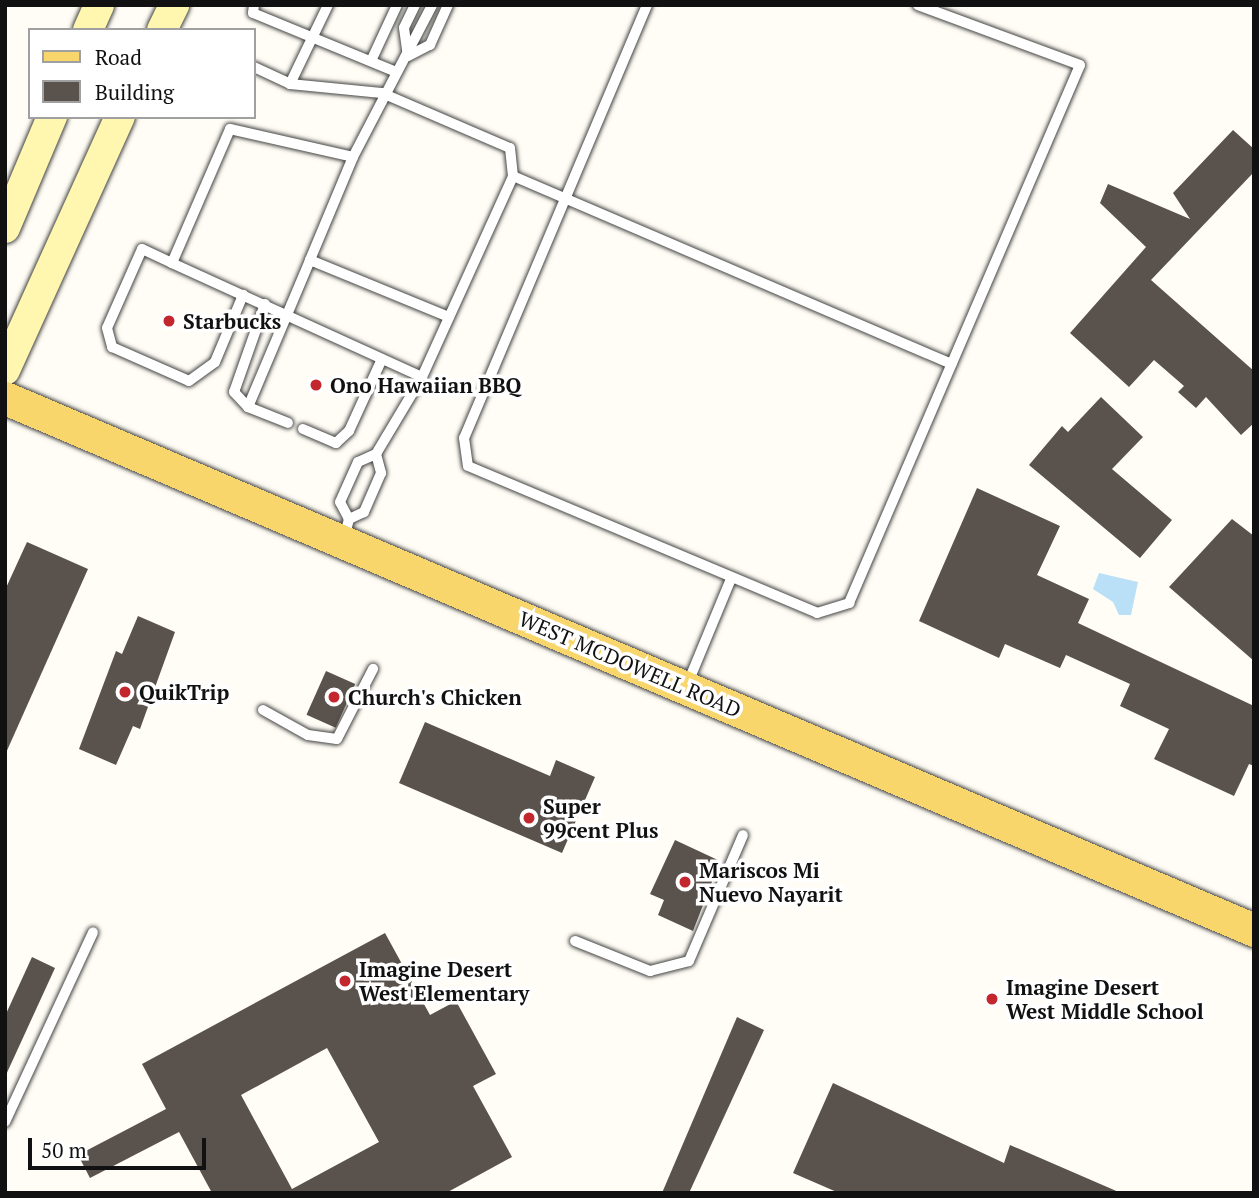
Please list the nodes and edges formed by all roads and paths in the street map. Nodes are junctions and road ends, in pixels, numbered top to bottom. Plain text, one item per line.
1 (99, 5) edge
2 (254, 5) edge
3 (328, 5) edge
4 (397, 5) edge
5 (415, 5) edge
6 (432, 5) edge
7 (449, 5) edge
8 (647, 5) edge
9 (918, 5) edge
10 (90, 28) edge
11 (313, 37) junction
12 (408, 56) junction
13 (371, 61) junction
14 (256, 68) edge
15 (394, 71) junction
16 (290, 84) junction
17 (382, 93) junction
18 (51, 119) edge
19 (119, 119) edge
20 (353, 157) junction
21 (513, 176) junction
22 (567, 196) junction
23 (5, 228) edge
24 (310, 260) junction
25 (172, 262) junction
26 (243, 295) junction
27 (265, 304) junction
28 (287, 314) junction
29 (449, 317) junction
30 (382, 359) junction
31 (951, 364) junction
32 (5, 370) edge
33 (422, 377) junction
34 (5, 398) edge
35 (248, 407) junction
36 (288, 423) dead end
37 (303, 429) dead end
38 (376, 454) junction
39 (346, 530) junction
40 (731, 579) junction
41 (373, 669) dead end
42 (686, 688) junction
43 (263, 710) dead end
44 (743, 835) dead end
45 (1254, 930) edge
46 (93, 932) dead end
47 (575, 941) dead end
48 (5, 1122) edge

1 - 10 main road
2 - 11 lane
3 - 11 lane
4 - 13 lane
5 - 12 lane
6 - 12 lane
7 - 12 lane
8 - 22 lane
9 - 31 lane
11 - 13 lane
11 - 16 lane
12 - 15 lane
13 - 15 lane
14 - 16 lane
15 - 17 lane
16 - 17 lane
17 - 20 lane
17 - 21 lane
18 - 23 main road
19 - 32 main road
20 - 24 lane
20 - 25 lane
21 - 22 lane
21 - 29 lane
22 - 31 lane
22 - 40 lane
24 - 28 lane
24 - 29 lane
25 - 26 lane
25 - 26 lane
26 - 27 lane
27 - 28 lane
27 - 35 lane
28 - 30 lane
28 - 35 lane
29 - 33 lane
30 - 33 lane
30 - 37 lane
31 - 40 lane
33 - 38 lane
34 - 39 main road, WEST MCDOWELL ROAD
35 - 36 lane
38 - 39 lane
38 - 39 lane
39 - 42 main road, WEST MCDOWELL ROAD
40 - 42 lane
41 - 43 lane
42 - 45 main road, WEST MCDOWELL ROAD
44 - 47 lane
46 - 48 lane

